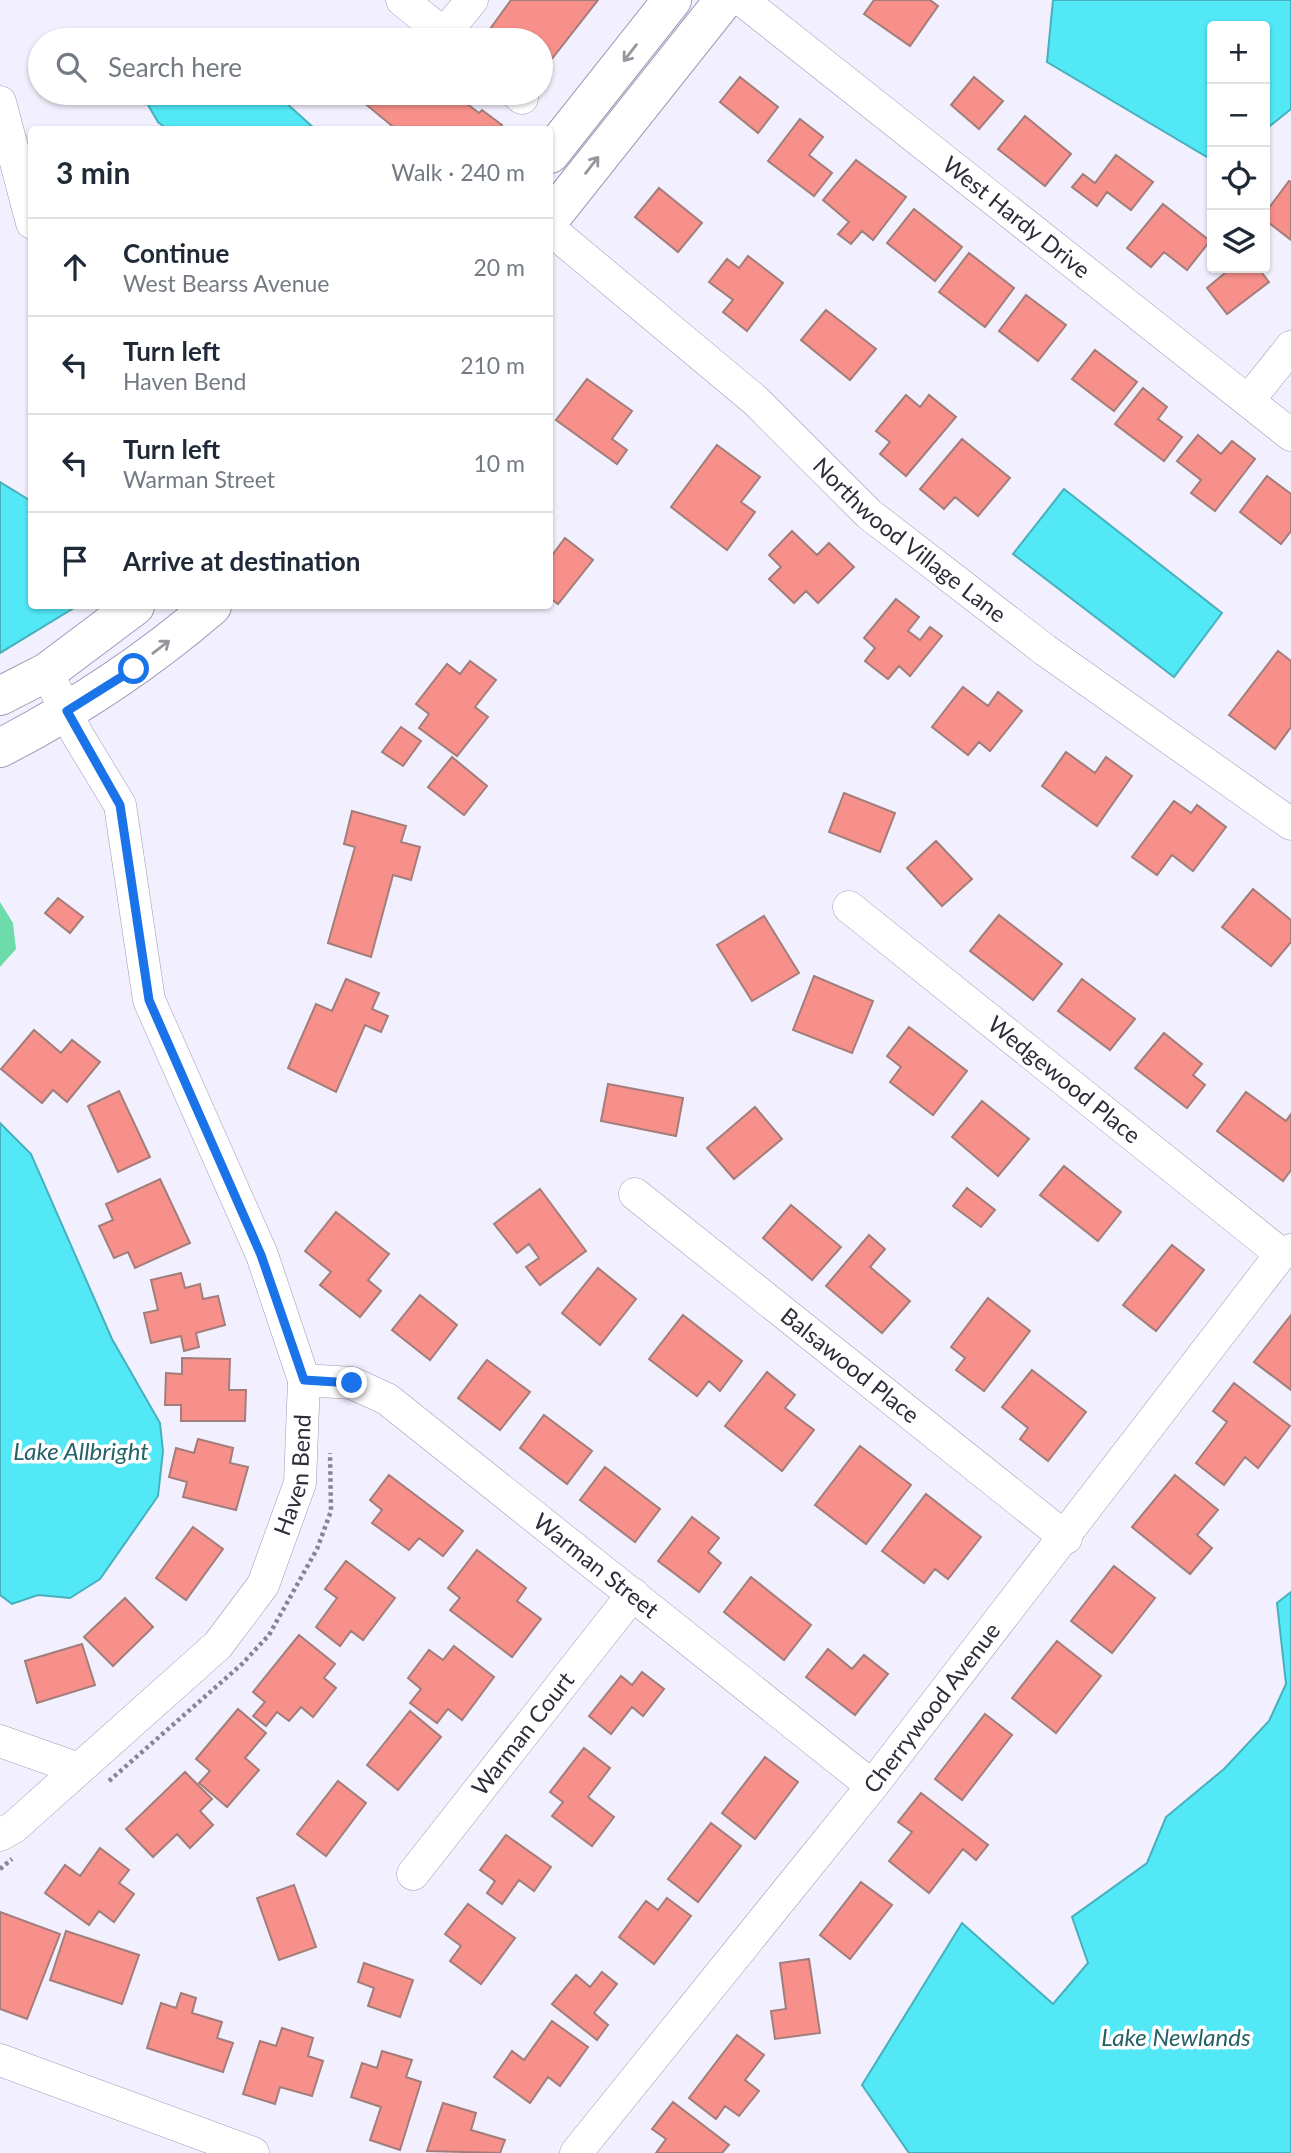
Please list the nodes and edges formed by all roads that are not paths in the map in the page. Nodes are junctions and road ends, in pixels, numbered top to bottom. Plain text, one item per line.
1 (402, 0) edge
2 (472, 0) edge
3 (672, 0) edge
4 (724, 0) edge
5 (743, 0) edge
6 (437, 28) edge
7 (454, 28) edge
8 (0, 102) edge
9 (553, 150) edge
10 (28, 208) edge
11 (553, 215) edge
12 (553, 232) edge
13 (1291, 347) edge
14 (1248, 401) junction
15 (1291, 435) edge
16 (131, 609) edge
17 (208, 609) edge
18 (47, 672) junction
19 (0, 696) edge
20 (67, 711) junction
21 (0, 748) edge
22 (1291, 824) edge
23 (849, 907) dead end
24 (635, 1194) dead end
25 (1286, 1252) edge
26 (304, 1380) junction
27 (1066, 1538) junction
28 (633, 1594) junction
29 (0, 1741) edge
30 (79, 1769) junction
31 (872, 1786) junction
32 (0, 1835) edge
33 (413, 1874) dead end
34 (0, 2060) edge
35 (253, 2153) edge
36 (576, 2153) edge

1 - 6 street
2 - 7 street
3 -> 9 main road
11 -> 4 main road
5 - 14 street, West Hardy Drive
8 - 10 street
12 - 22 street, Northwood Village Lane
13 - 14 street
14 - 15 street, West Hardy Drive
16 - 18 main road
20 -> 17 main road
18 - 19 main road
18 - 20 street, Haven Bend
20 - 21 main road
20 - 26 street, Haven Bend
23 - 25 street, Wedgewood Place
24 - 27 street, Balsawood Place
25 - 27 street, Cherrywood Avenue
26 - 28 street, Warman Street
26 - 30 street, Haven Bend
27 - 31 street, Cherrywood Avenue
28 - 31 street, Warman Street
28 - 33 street, Warman Court
29 - 30 street
30 - 32 street, Haven Bend
31 - 36 street, Cherrywood Avenue
34 - 35 street

